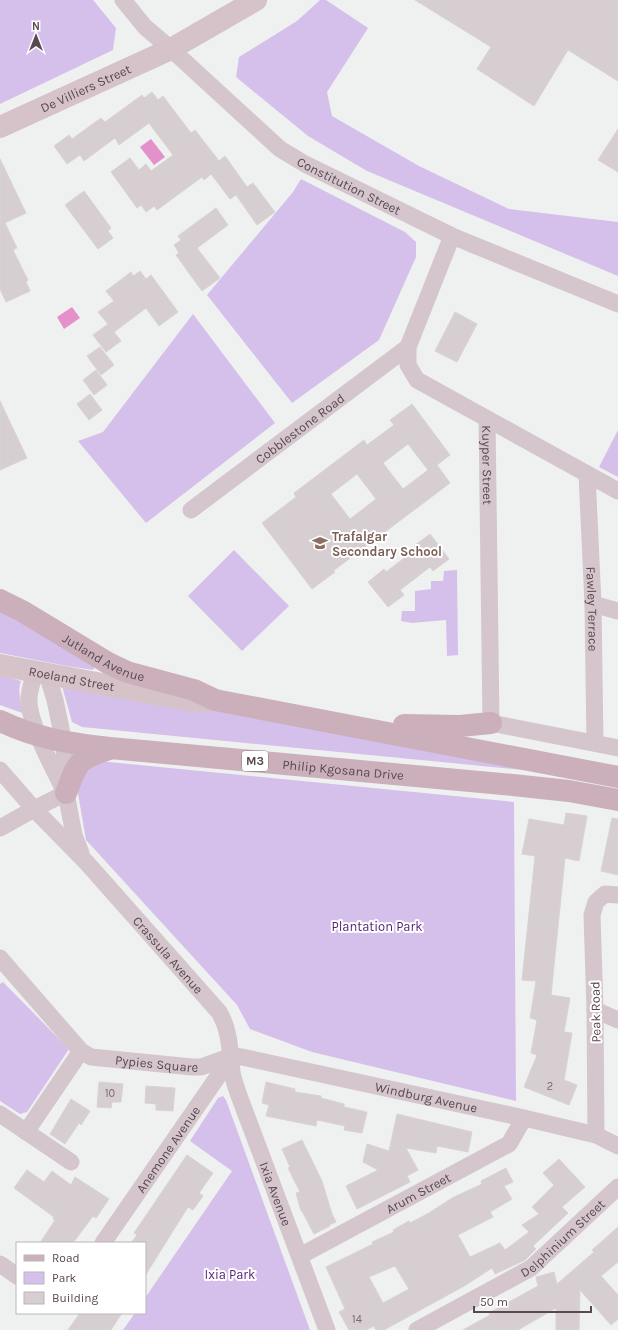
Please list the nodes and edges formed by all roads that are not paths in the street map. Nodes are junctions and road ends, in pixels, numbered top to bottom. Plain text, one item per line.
1 (123, 0) edge
2 (256, 0) edge
3 (171, 49) junction
4 (0, 127) edge
5 (452, 236) junction
6 (618, 304) edge
7 (408, 347) junction
8 (487, 419) junction
9 (587, 474) junction
10 (618, 491) edge
11 (191, 510) dead end
12 (0, 600) edge
13 (593, 604) junction
14 (618, 611) edge
15 (0, 665) edge
16 (41, 673) junction
17 (215, 700) junction
18 (0, 721) edge
19 (491, 723) junction
20 (345, 724) junction
21 (40, 737) junction
22 (64, 743) junction
23 (595, 744) junction
24 (110, 748) junction
25 (618, 748) edge
26 (0, 770) edge
27 (618, 777) edge
28 (66, 793) junction
29 (618, 800) edge
30 (34, 809) junction
31 (0, 828) edge
32 (87, 863) junction
33 (612, 895) edge
34 (2, 965) edge
35 (595, 1010) junction
36 (618, 1020) edge
37 (81, 1051) junction
38 (232, 1056) junction
39 (0, 1114) edge
40 (524, 1118) junction
41 (26, 1132) junction
42 (596, 1135) junction
43 (618, 1146) edge
44 (71, 1162) dead end
45 (618, 1187) edge
46 (104, 1242) edge
47 (300, 1256) junction
48 (0, 1264) edge
49 (16, 1275) edge
50 (327, 1330) edge
51 (417, 1330) edge

1 - 3 street, Constitution Street
2 - 3 main road, De Villiers Street
3 - 4 main road, De Villiers Street
3 - 5 street, Constitution Street
5 - 6 street, Constitution Street
5 - 7 street, Kuyper Street
7 - 8 street, Kuyper Street
7 - 11 street, Cobblestone Road
8 - 9 street
8 - 19 street, Kuyper Street
9 - 10 street
9 - 13 street, Fawley Terrace
12 - 17 main road, Jutland Avenue
13 - 14 street
13 - 23 street, Fawley Terrace
15 - 16 main road, Roeland Street
16 - 17 main road, Roeland Street
16 - 21 street, Crassula Avenue
16 - 22 street, Crassula Avenue
17 - 20 main road
18 - 21 main road, Philip Kgosana Drive / M3
19 - 20 main road
19 - 23 street
20 - 27 main road
21 - 22 main road, Philip Kgosana Drive / M3
21 - 28 street, Crassula Avenue
22 - 24 main road, Philip Kgosana Drive / M3
22 - 28 street, Crassula Avenue
23 - 25 street
24 - 28 main road
24 - 29 main road, Philip Kgosana Drive / M3
26 - 30 street, Crassula Avenue
28 - 30 street
28 - 32 street, Crassula Avenue
30 - 31 street
30 - 32 street, Crassula Avenue
32 - 38 street, Crassula Avenue
33 - 35 street, Peak Road
34 - 37 street, Pypies Square
35 - 36 street
35 - 42 street, Peak Road
37 - 38 street, Pypies Square
37 - 41 street
38 - 40 street, Windburg Avenue
38 - 46 street, Anemone Avenue
38 - 47 street, Ixia Avenue
39 - 41 street
40 - 42 street, Windburg Avenue
40 - 47 street, Arum Street
41 - 44 street
42 - 43 street, Windburg Avenue
45 - 51 street, Delphinium Street
47 - 50 street, Ixia Avenue
48 - 49 street

